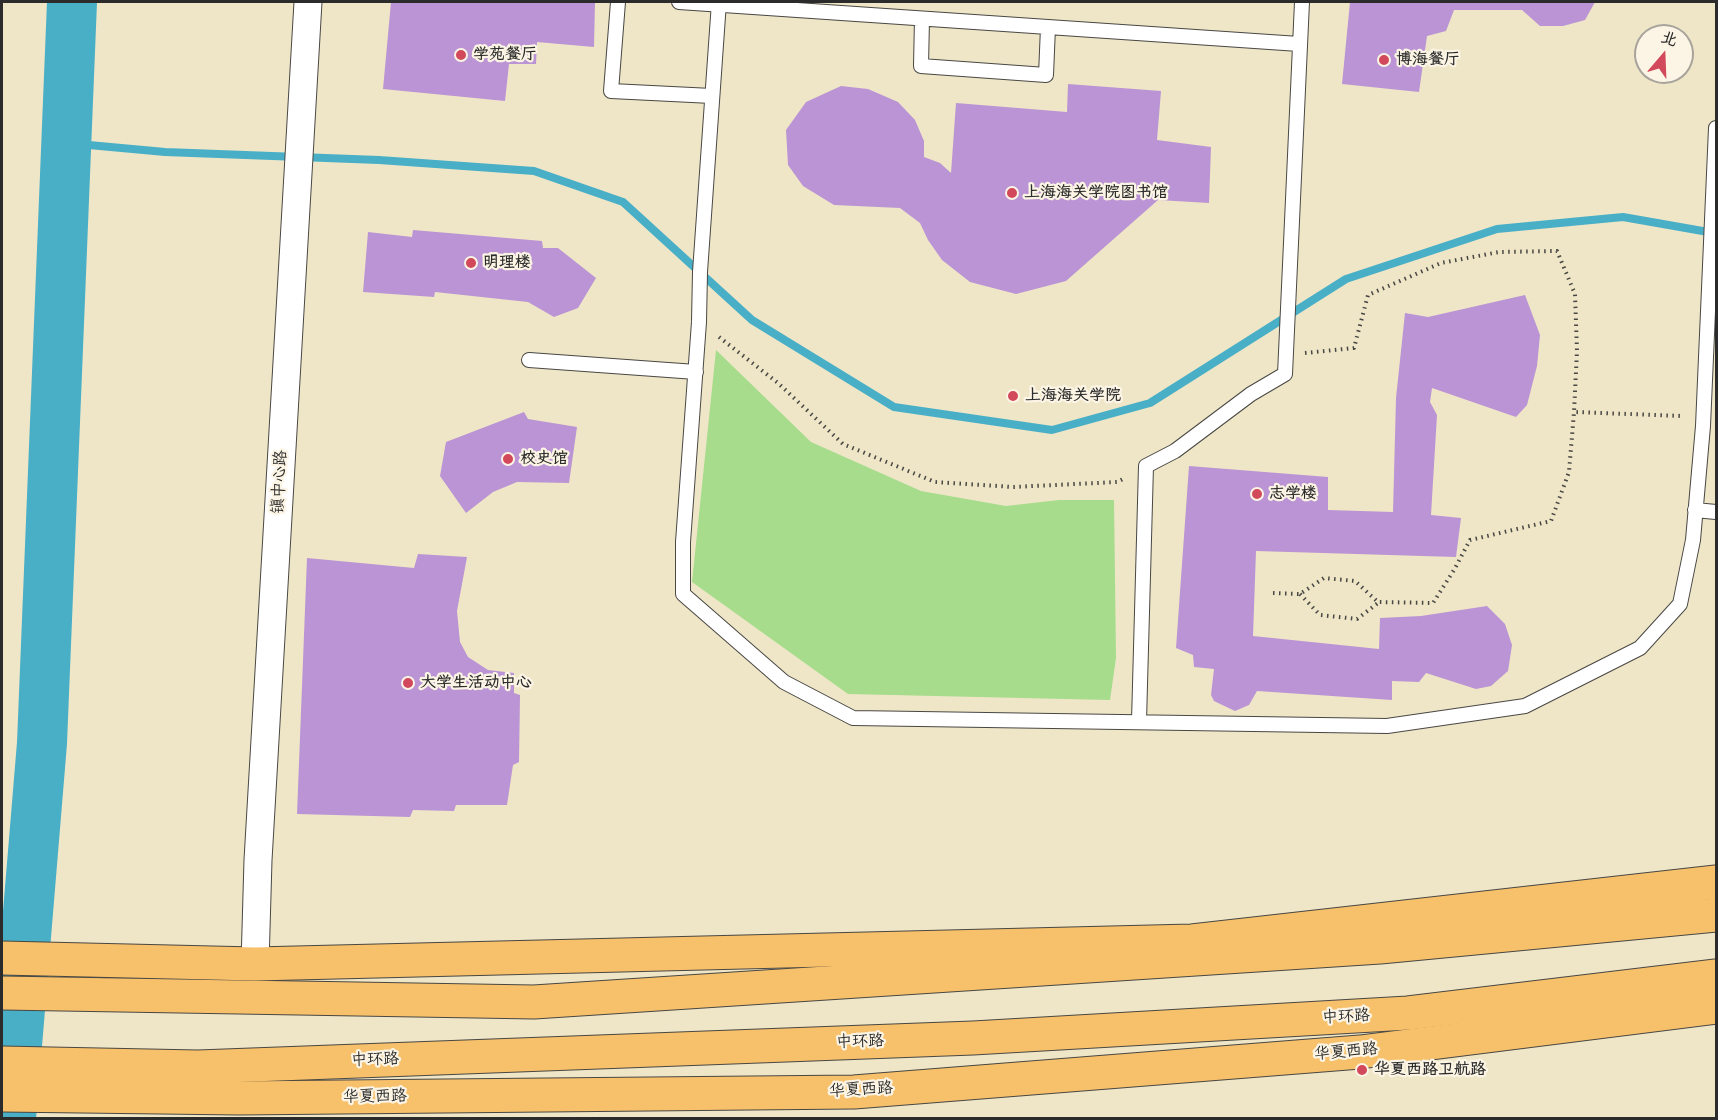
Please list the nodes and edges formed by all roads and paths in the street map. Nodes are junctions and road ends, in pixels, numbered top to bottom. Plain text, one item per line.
1 (308, 2) edge
2 (618, 2) edge
3 (679, 2) edge
4 (1302, 2) edge
5 (718, 3) edge
6 (922, 19) junction
7 (1048, 27) junction
8 (1299, 44) junction
9 (712, 96) junction
10 (1716, 128) edge
11 (699, 321) junction
12 (1286, 355) junction
13 (529, 360) dead end
14 (696, 372) junction
15 (1574, 412) junction
16 (1703, 417) junction
17 (1146, 466) junction
18 (1695, 510) junction
19 (1716, 512) edge
20 (1273, 593) dead end
21 (1300, 594) junction
22 (1378, 602) junction
23 (1139, 721) junction
24 (1716, 882) edge
25 (1716, 915) edge
26 (2, 958) edge
27 (255, 964) junction
28 (1716, 976) edge
29 (2, 993) edge
30 (1716, 1007) edge
31 (2, 1063) edge
32 (2, 1095) edge

1 - 27 street, 镇中心路
2 - 9 lane
3 - 5 lane
4 - 8 lane
5 - 6 lane
5 - 9 lane
6 - 7 lane
6 - 7 lane
7 - 8 lane
8 - 12 lane
9 - 11 lane
10 - 16 lane
11 - 14 lane
11 - 17 path
12 - 15 path
12 - 17 lane
13 - 14 lane
14 - 23 lane
15 - 16 path
15 - 22 path
16 - 18 lane
17 - 23 lane
18 - 19 lane
18 - 23 lane
20 - 21 path
21 - 22 path
21 - 22 path
24 - 27 main road
25 - 29 main road
26 - 27 main road
28 - 31 main road, 中环路
30 - 32 main road, 华夏西路

